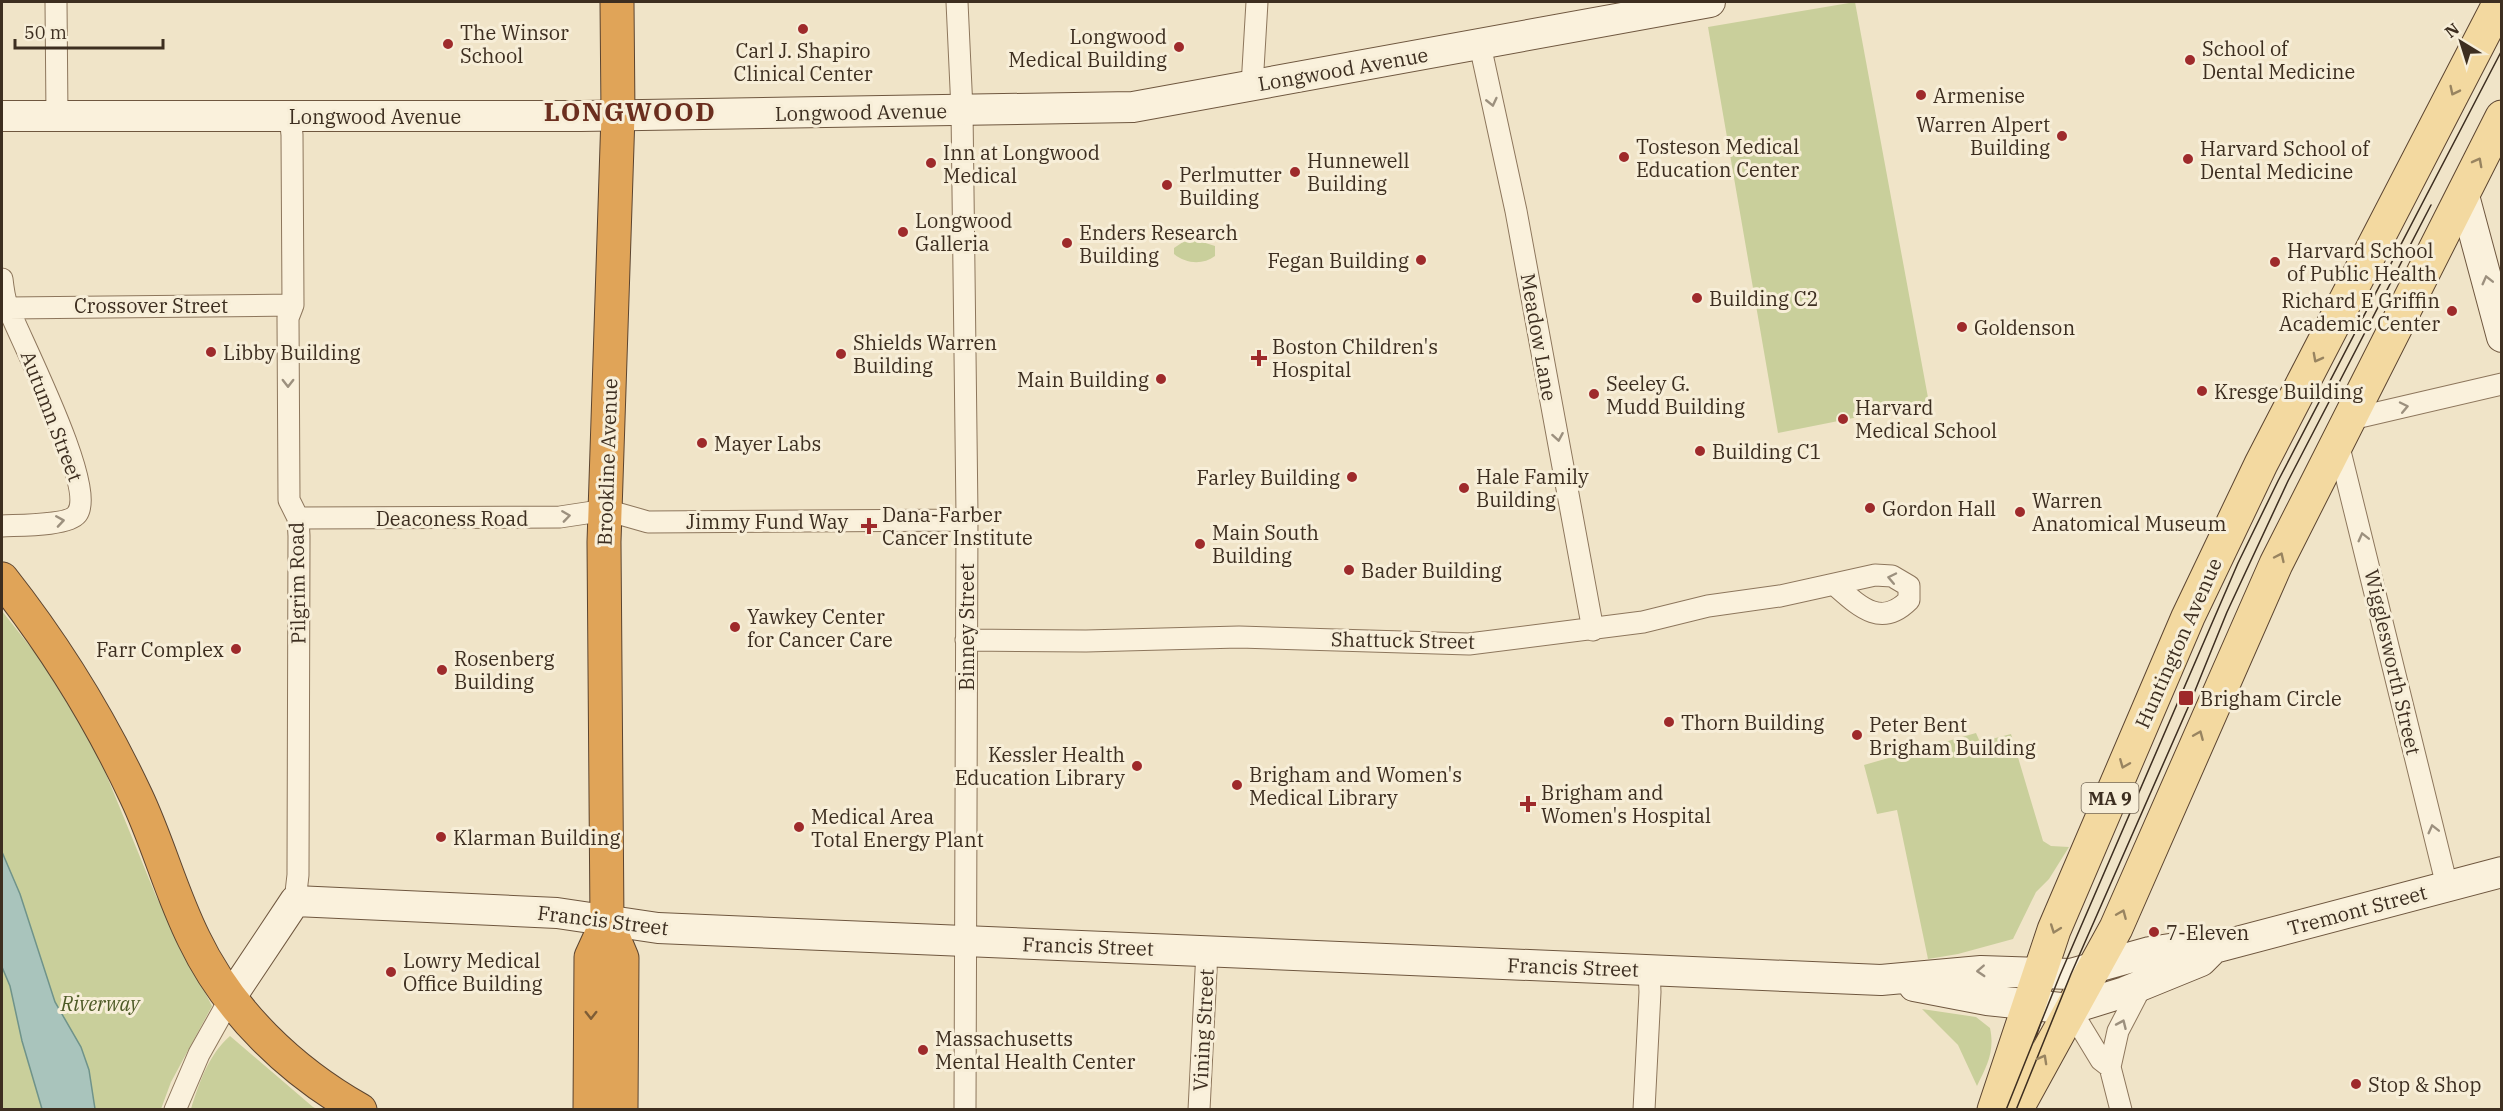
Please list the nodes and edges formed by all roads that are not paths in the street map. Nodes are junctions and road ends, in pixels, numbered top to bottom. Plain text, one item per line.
1 (56, 2) edge
2 (617, 2) edge
3 (957, 2) edge
4 (1257, 2) edge
5 (1710, 2) edge
6 (2500, 2) edge
7 (1480, 45) junction
8 (1252, 86) junction
9 (962, 110) junction
10 (618, 115) junction
11 (2, 116) edge
12 (57, 116) junction
13 (290, 116) junction
14 (2502, 117) edge
15 (2463, 192) junction
16 (2, 279) edge
17 (293, 305) junction
18 (8, 308) junction
19 (2502, 337) edge
20 (2502, 384) edge
21 (2342, 429) junction
22 (606, 510) junction
23 (298, 518) junction
24 (967, 520) junction
25 (2, 526) edge
26 (2, 579) edge
27 (1835, 585) dead end
28 (1593, 630) junction
29 (966, 640) junction
30 (2502, 872) edge
31 (2447, 886) junction
32 (295, 901) junction
33 (607, 922) junction
34 (966, 941) junction
35 (2214, 948) junction
36 (1207, 951) junction
37 (2095, 966) junction
38 (1649, 970) junction
39 (2039, 973) junction
40 (1881, 980) junction
41 (2143, 983) junction
42 (231, 997) junction
43 (2029, 1004) junction
44 (2070, 1009) junction
45 (2110, 1067) junction
46 (175, 1110) edge
47 (360, 1110) edge
48 (590, 1110) edge
49 (621, 1110) edge
50 (965, 1110) edge
51 (1199, 1110) edge
52 (1644, 1110) edge
53 (1994, 1110) edge
54 (2016, 1110) edge
55 (2121, 1110) edge

1 - 12 street
2 - 10 highway, Brookline Avenue
3 - 9 street, Binney Street
4 - 8 street
5 - 7 main road, Longwood Avenue
6 -> 39 main road, Huntington Avenue / MA 9
7 - 8 main road, Longwood Avenue
7 -> 28 street, Meadow Lane
8 - 9 main road, Longwood Avenue
9 - 10 main road, Longwood Avenue
9 - 24 street, Binney Street
10 - 13 main road, Longwood Avenue
10 - 22 highway, Brookline Avenue
11 - 12 main road, Longwood Avenue
12 - 13 main road, Longwood Avenue
13 - 17 street, Pilgrim Road
15 -> 14 main road, MA 9
19 -> 15 main road
15 - 21 main road, MA 9
16 - 18 street, Autumn Street
17 - 18 street, Crossover Street
17 -> 23 street, Pilgrim Road
25 -> 18 street, Autumn Street
21 -> 20 street
31 -> 21 street, Wigglesworth Street
37 -> 21 main road, MA 9
23 -> 22 street, Deaconess Road
22 - 24 street, Jimmy Fund Way
22 - 33 highway, Brookline Avenue
23 - 32 street, Pilgrim Road
24 - 29 street, Binney Street
26 - 42 highway
27 - 28 street, Shattuck Street
28 - 29 street, Shattuck Street
29 - 34 street, Binney Street
30 - 31 main road, Tremont Street
31 - 35 main road, Tremont Street
32 - 33 main road, Francis Street
32 - 42 main road, Pilgrim Road
33 - 34 main road, Francis Street
33 -> 48 highway, Brookline Avenue
33 - 49 highway, Brookline Avenue
34 - 36 main road, Francis Street
34 - 50 street, Binney Street
35 - 37 main road, Tremont Street
35 - 41 main road, Tremont Street
36 - 38 main road, Francis Street
36 - 51 street, Vining Street
37 - 39 main road, Tremont Street
37 - 44 main road, MA 9
38 - 40 main road, Francis Street
38 - 52 street
39 -> 40 main road, Francis Street
39 - 43 main road, Huntington Avenue / MA 9
40 - 43 main road, Francis Street
41 - 44 main road, Tremont Street
45 -> 41 street
42 - 46 street
42 - 47 highway
43 - 44 main road, Francis Street
43 - 53 main road, Huntington Avenue / MA 9
44 - 45 street
54 -> 44 main road, MA 9
45 - 55 street

